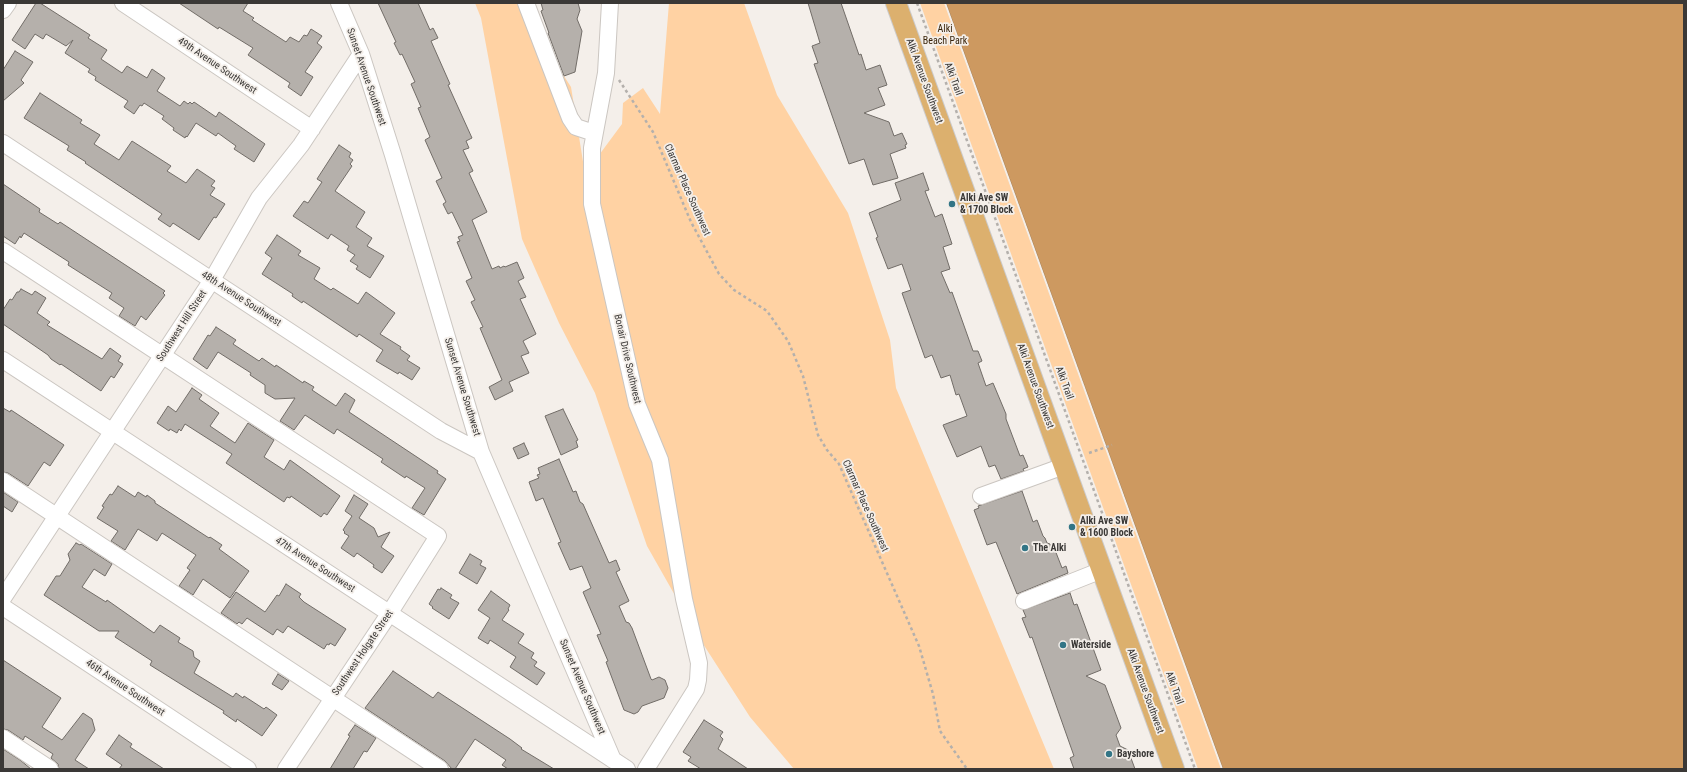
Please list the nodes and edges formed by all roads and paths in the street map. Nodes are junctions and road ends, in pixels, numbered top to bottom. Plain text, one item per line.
1 (8, 3) edge
2 (123, 3) edge
3 (339, 3) edge
4 (526, 3) edge
5 (610, 3) edge
6 (896, 3) edge
7 (917, 3) edge
8 (3, 10) edge
9 (361, 54) junction
10 (621, 80) dead end
11 (312, 128) junction
12 (594, 133) junction
13 (3, 143) edge
14 (3, 251) edge
15 (212, 280) junction
16 (162, 356) junction
17 (3, 360) edge
18 (112, 432) junction
19 (1112, 445) dead end
20 (481, 452) junction
21 (1089, 453) dead end
22 (1064, 466) junction
23 (3, 481) edge
24 (981, 496) dead end
25 (57, 517) junction
26 (1102, 570) junction
27 (3, 598) edge
28 (1024, 601) dead end
29 (3, 607) edge
30 (389, 614) junction
31 (332, 698) junction
32 (3, 738) edge
33 (613, 760) junction
34 (50, 769) edge
35 (248, 769) edge
36 (286, 769) edge
37 (440, 769) edge
38 (627, 769) edge
39 (646, 769) edge
40 (967, 769) edge
41 (1174, 769) edge
42 (1195, 769) edge

1 - 8 street
2 - 11 street, 49th Avenue Southwest
3 - 9 street, Sunset Avenue Southwest
4 - 12 street
5 - 12 street, Bonair Drive Southwest
6 - 22 main road, Alki Avenue Southwest
7 - 42 path, Alki Trail
9 - 11 street, Southwest Hill Street
9 - 20 street, Sunset Avenue Southwest
10 - 40 path, Clarmar Place Southwest
11 - 15 street, Southwest Hill Street
12 - 39 street, Bonair Drive Southwest
13 - 15 street, 48th Avenue Southwest
14 - 16 street
15 - 16 street, Southwest Hill Street
15 - 20 street, 48th Avenue Southwest
16 - 18 street, Southwest Hill Street
16 - 30 street, Southwest Holgate Street
17 - 18 street, 47th Avenue Southwest
18 - 25 street, Southwest Hill Street
18 - 30 street, 47th Avenue Southwest
19 - 21 path
20 - 33 street, Sunset Avenue Southwest
22 - 24 street
22 - 26 main road, Alki Avenue Southwest
23 - 25 street
25 - 27 street, Southwest Hill Street
25 - 31 street
26 - 28 street
26 - 41 main road, Alki Avenue Southwest
29 - 35 street, 46th Avenue Southwest
30 - 31 street, Southwest Holgate Street
30 - 33 street, 47th Avenue Southwest
31 - 36 street, Southwest Holgate Street
31 - 37 street
32 - 34 street
33 - 38 street, 47th Avenue Southwest

